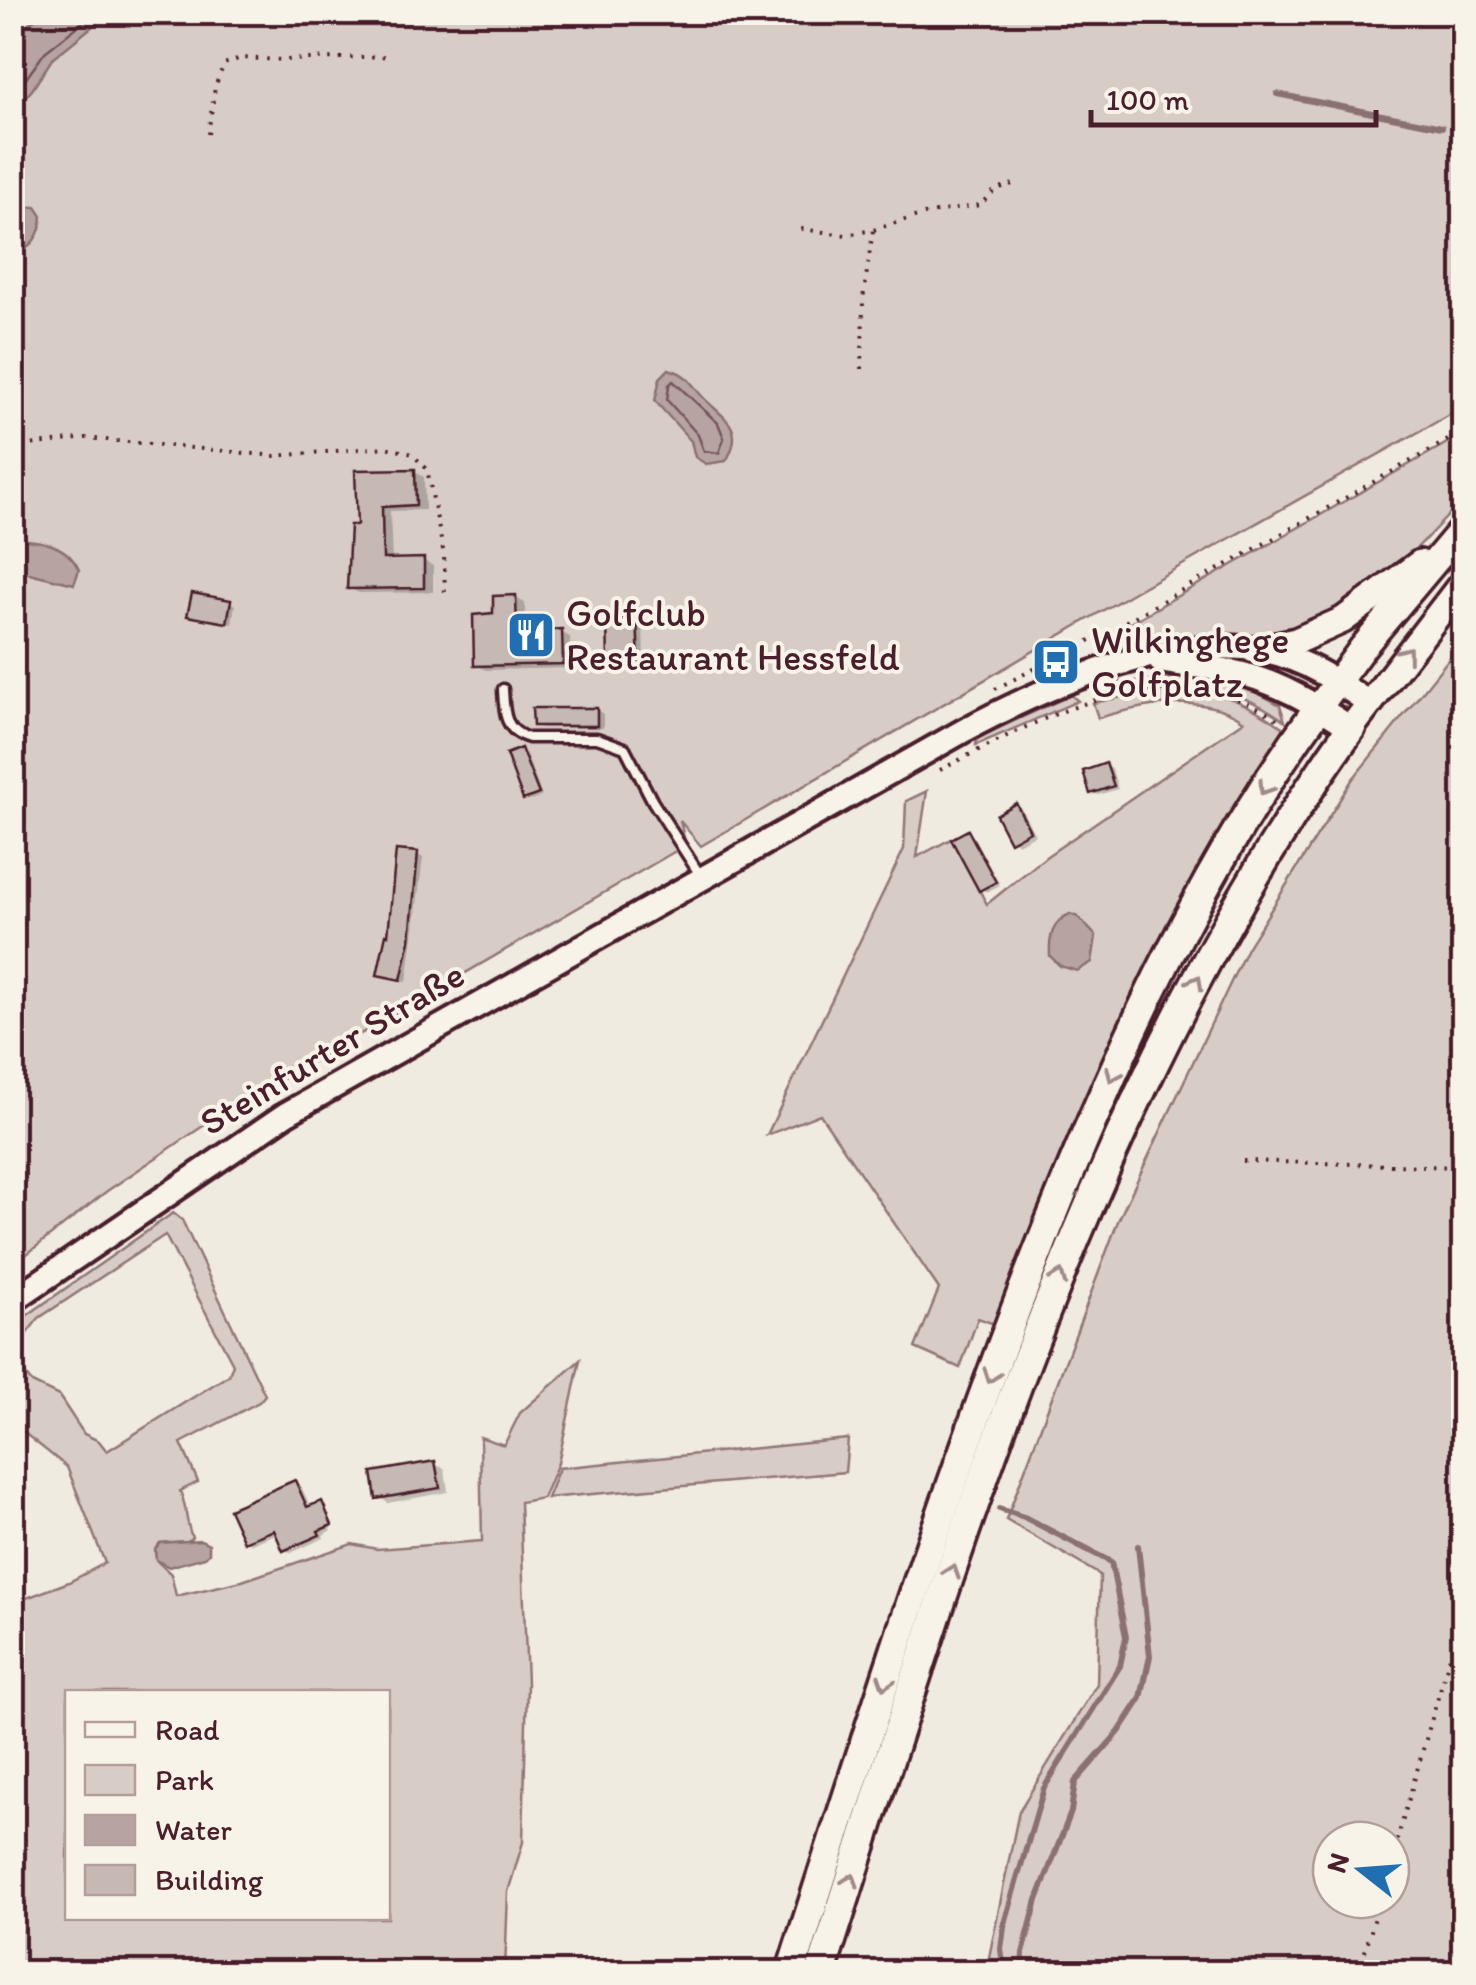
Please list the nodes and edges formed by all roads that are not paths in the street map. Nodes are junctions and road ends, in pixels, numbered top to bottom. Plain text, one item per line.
1 (1464, 527) edge
2 (1445, 547) junction
3 (1464, 582) edge
4 (1254, 650) junction
5 (1146, 659) junction
6 (1338, 682) junction
7 (503, 688) dead end
8 (1369, 703) junction
9 (1319, 707) junction
10 (1351, 728) junction
11 (702, 879) junction
12 (12, 1302) edge
13 (791, 1972) edge
14 (822, 1972) edge

1 - 2 main road
2 - 4 main road
2 - 6 main road
8 -> 3 main road
4 - 5 main road, Steinfurter Straße
4 - 6 main road, Steinfurter Straße
5 - 9 main road, Steinfurter Straße
5 - 11 main road, Steinfurter Straße
6 - 8 main road, Steinfurter Straße
6 - 9 main road
7 - 11 lane
8 - 10 main road
9 - 10 main road, Steinfurter Straße
9 -> 13 highway
14 -> 10 highway
11 - 12 main road, Steinfurter Straße

